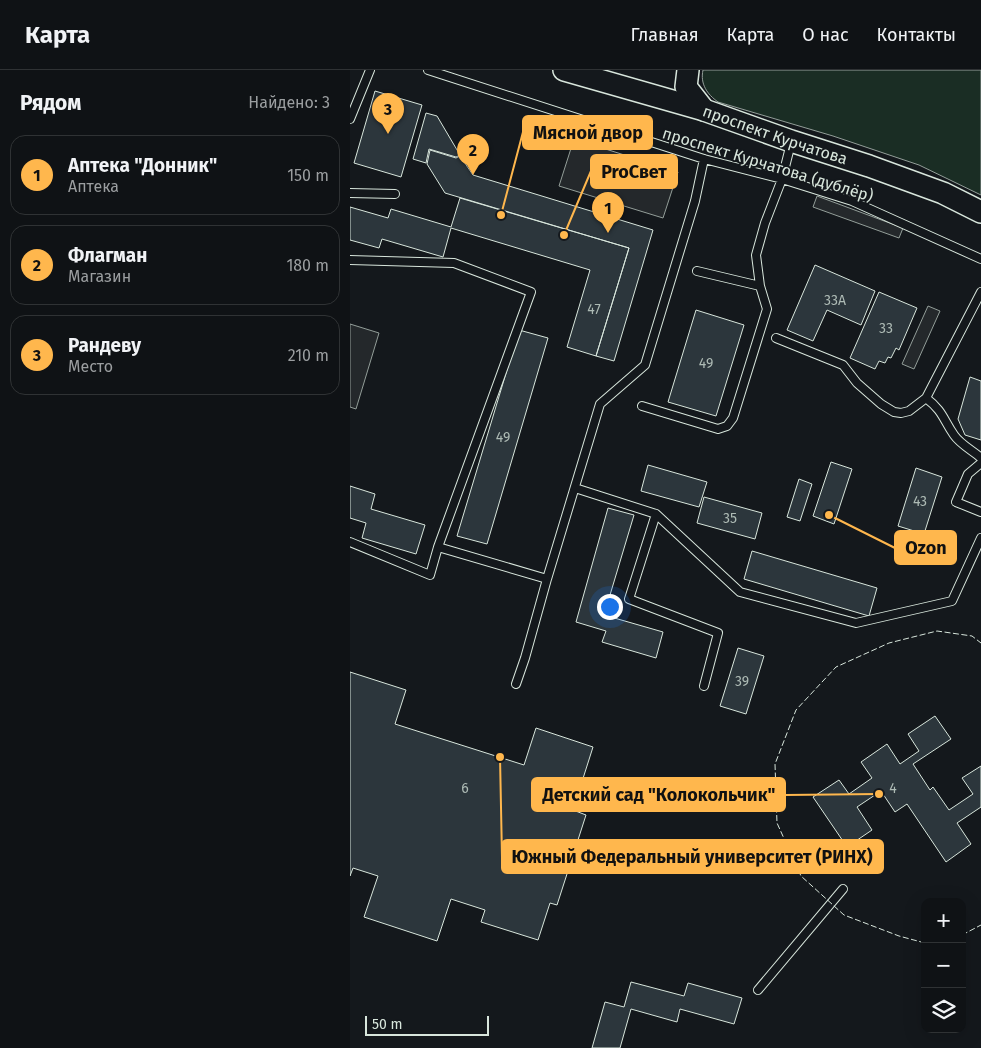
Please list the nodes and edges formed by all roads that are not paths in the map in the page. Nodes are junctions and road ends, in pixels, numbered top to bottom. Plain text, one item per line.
1 (370, 70) edge
2 (428, 70) edge
3 (564, 70) edge
4 (688, 70) edge
5 (704, 110) junction
6 (350, 119) edge
7 (791, 142) junction
8 (704, 159) junction
9 (782, 179) junction
10 (350, 193) edge
11 (395, 194) dead end
12 (981, 212) edge
13 (981, 259) edge
14 (350, 260) edge
15 (697, 271) dead end
16 (760, 286) junction
17 (981, 292) edge
18 (776, 338) dead end
19 (926, 398) junction
20 (642, 406) dead end
21 (981, 458) edge
22 (981, 463) edge
23 (575, 488) junction
24 (981, 512) edge
25 (656, 514) junction
26 (981, 538) edge
27 (350, 542) edge
28 (438, 547) junction
29 (547, 579) junction
30 (516, 684) dead end
31 (704, 686) dead end
32 (843, 889) dead end
33 (758, 990) dead end

1 - 6 lane
2 - 8 lane, проспект Курчатова (дублёр)
3 - 5 main road, проспект Курчатова
4 - 5 main road
5 - 7 main road, проспект Курчатова
7 - 9 lane
7 - 12 main road, проспект Курчатова
8 - 9 lane, проспект Курчатова (дублёр)
8 - 23 lane
9 - 13 lane, проспект Курчатова (дублёр)
9 - 16 lane
10 - 11 lane
14 - 28 lane
15 - 16 lane
16 - 20 lane
17 - 19 lane
18 - 19 lane
19 - 21 lane
22 - 24 lane
23 - 25 lane
23 - 29 lane
25 - 26 lane
25 - 31 lane
27 - 28 lane
28 - 29 lane
29 - 30 lane
32 - 33 lane

